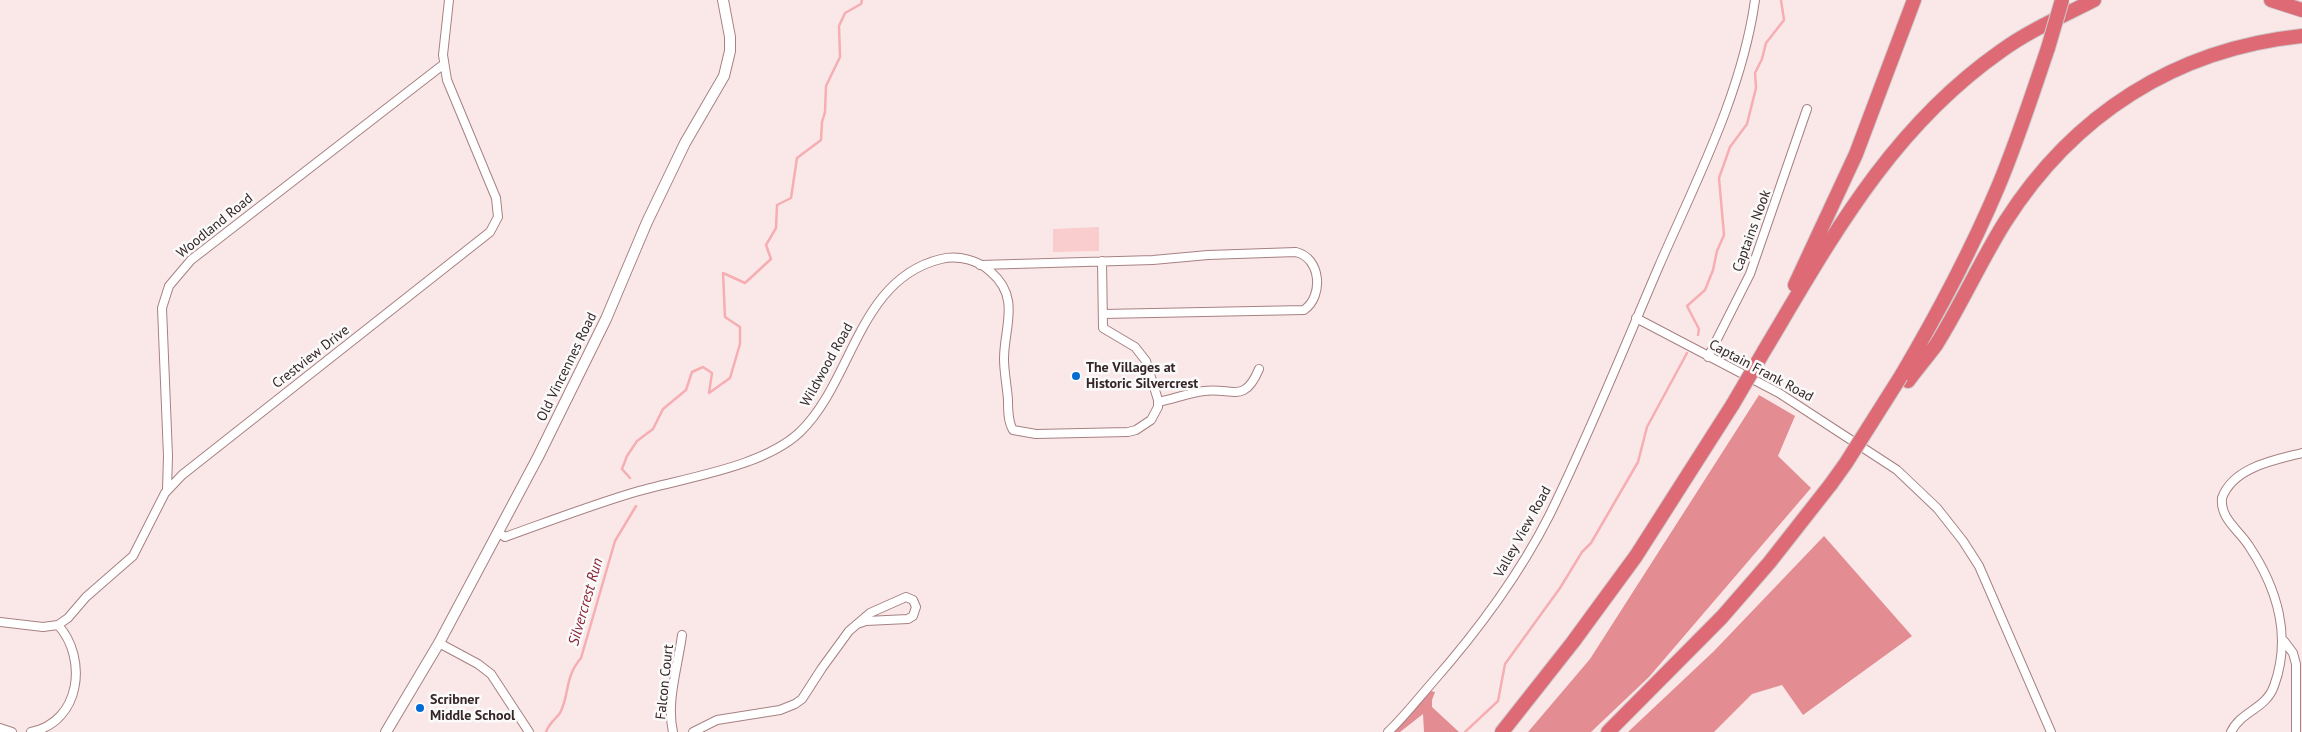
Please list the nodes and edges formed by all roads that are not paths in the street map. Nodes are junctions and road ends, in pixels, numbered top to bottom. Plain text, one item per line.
1 (449, 0) edge
2 (723, 0) edge
3 (1755, 0) edge
4 (1914, 0) edge
5 (2062, 0) edge
6 (2094, 0) edge
7 (2272, 0) edge
8 (2302, 10) edge
9 (2302, 36) edge
10 (444, 64) junction
11 (1807, 108) dead end
12 (1102, 262) junction
13 (980, 264) junction
14 (1103, 314) junction
15 (1636, 318) junction
16 (1764, 351) junction
17 (1708, 357) junction
18 (1259, 369) dead end
19 (1905, 379) junction
20 (1158, 402) junction
21 (2302, 453) edge
22 (166, 490) junction
23 (499, 533) junction
24 (0, 622) edge
25 (857, 624) junction
26 (58, 625) junction
27 (682, 636) dead end
28 (2284, 641) junction
29 (439, 643) junction
30 (0, 728) edge
31 (12, 732) edge
32 (31, 732) edge
33 (386, 732) edge
34 (529, 732) edge
35 (673, 732) edge
36 (693, 732) edge
37 (1388, 732) edge
38 (1502, 732) edge
39 (1608, 732) edge
40 (2050, 732) edge
41 (2231, 732) edge
42 (2296, 732) edge

1 - 10 street, Crestview Drive
2 - 23 street, Old Vincennes Road
3 - 15 street
4 - 16 highway
5 - 19 highway, bridge
6 - 16 highway
7 - 8 highway
9 - 19 highway
10 - 22 street, Woodland Road
10 - 22 street, Crestview Drive
11 - 17 street, Captains Nook
12 - 13 street
12 - 14 street
12 - 14 street
13 - 20 street, Wildwood Road
13 - 23 street, Wildwood Road
14 - 20 street
15 - 17 street, Captain Frank Road
15 - 37 street, Valley View Road
16 - 38 highway, bridge
17 - 40 street, Captain Frank Road
18 - 20 street
19 - 39 highway, bridge
21 - 28 street
22 - 26 street, Crestview Drive
23 - 29 street, Old Vincennes Road
24 - 26 street
25 - 25 street
25 - 36 street
26 - 32 street
27 - 35 street, Falcon Court
28 - 41 street
28 - 42 street
29 - 33 street, Old Vincennes Road
29 - 34 street
30 - 31 street

